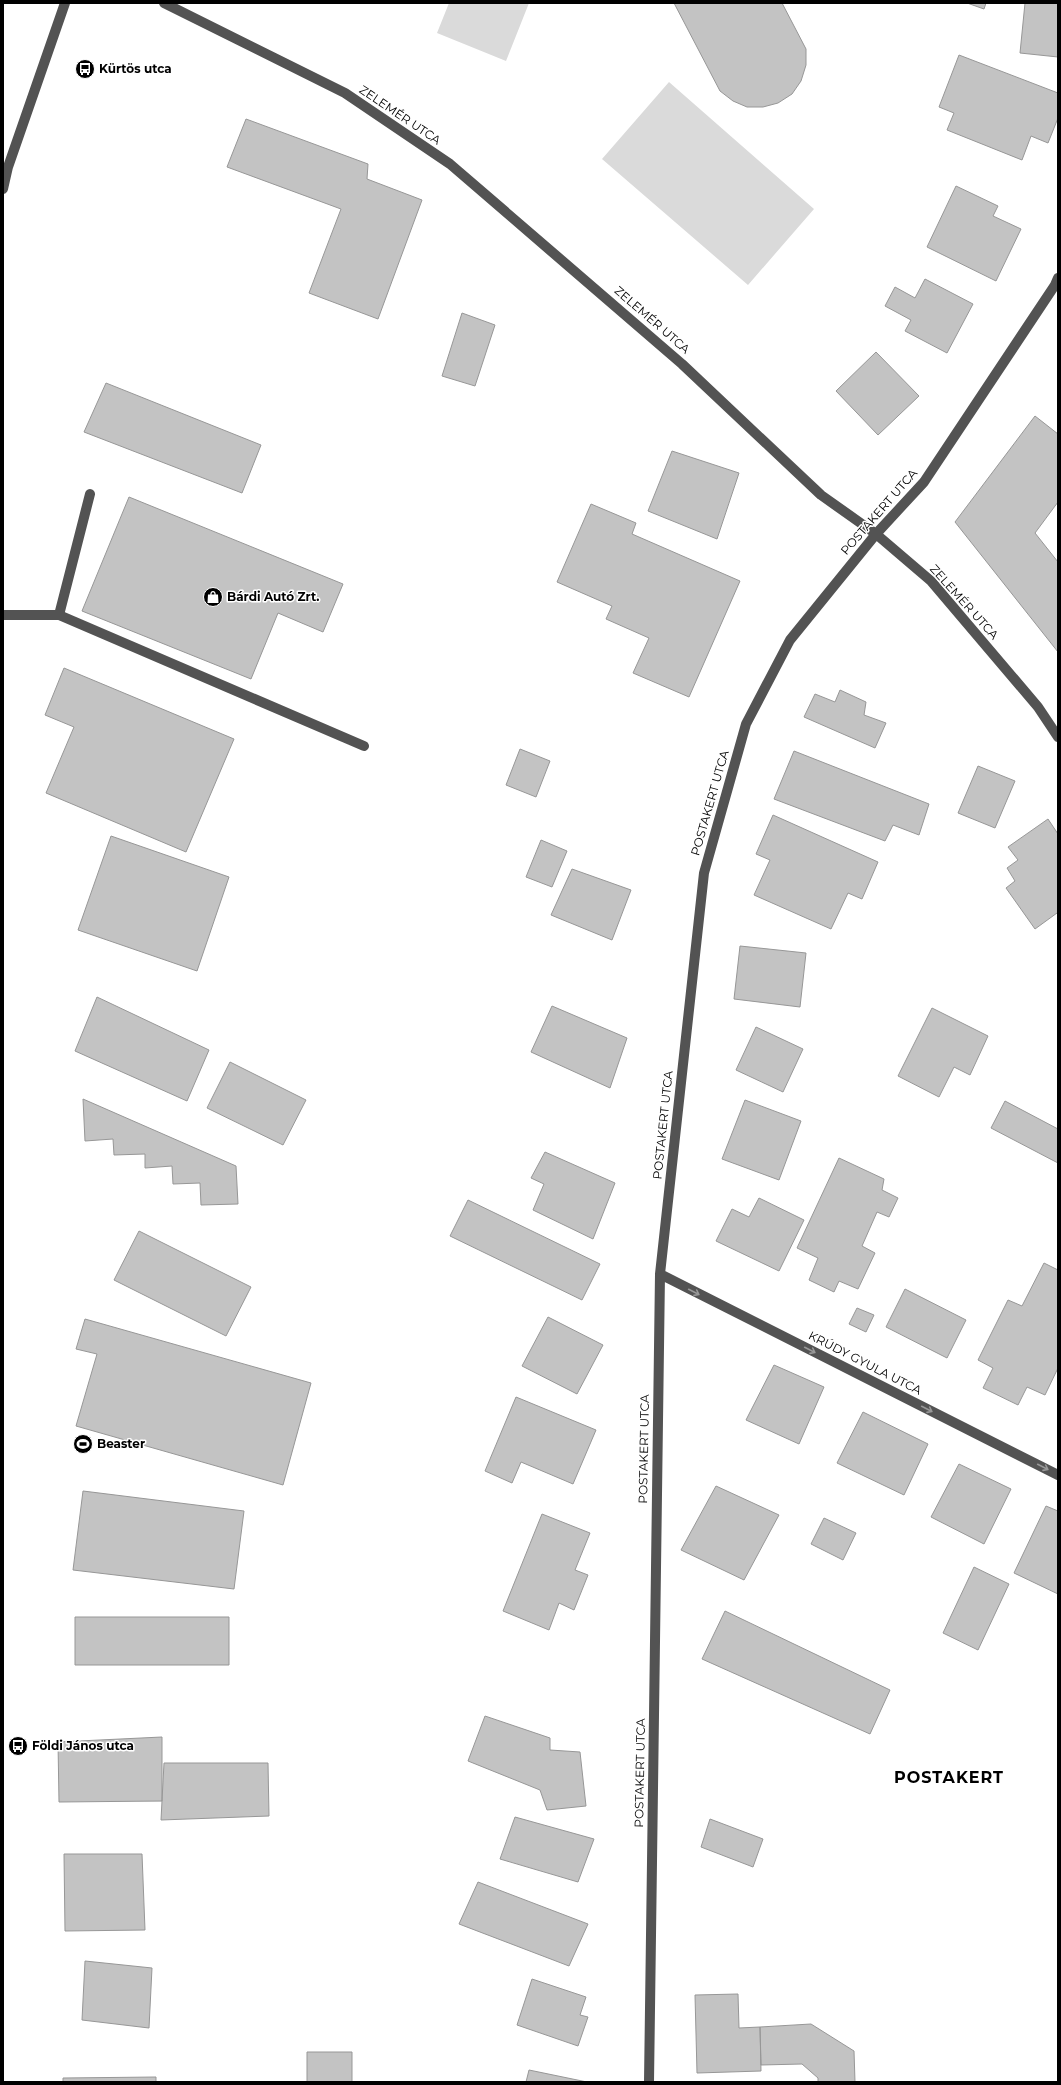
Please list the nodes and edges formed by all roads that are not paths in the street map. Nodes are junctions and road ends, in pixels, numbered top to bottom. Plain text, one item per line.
1 (65, 3) edge
2 (164, 3) edge
3 (3, 188) edge
4 (1058, 278) edge
5 (90, 494) dead end
6 (876, 534) junction
7 (3, 615) edge
8 (59, 615) junction
9 (1058, 737) edge
10 (364, 746) dead end
11 (660, 1274) junction
12 (1058, 1475) edge
13 (649, 2082) edge

1 - 3 street
2 - 6 street, ZELEMÉR UTCA
4 - 6 street, POSTAKERT UTCA
5 - 8 street
6 - 9 street, ZELEMÉR UTCA
6 - 11 street, POSTAKERT UTCA
7 - 8 street
8 - 10 street
11 -> 12 street, KRÚDY GYULA UTCA
11 - 13 street, POSTAKERT UTCA

